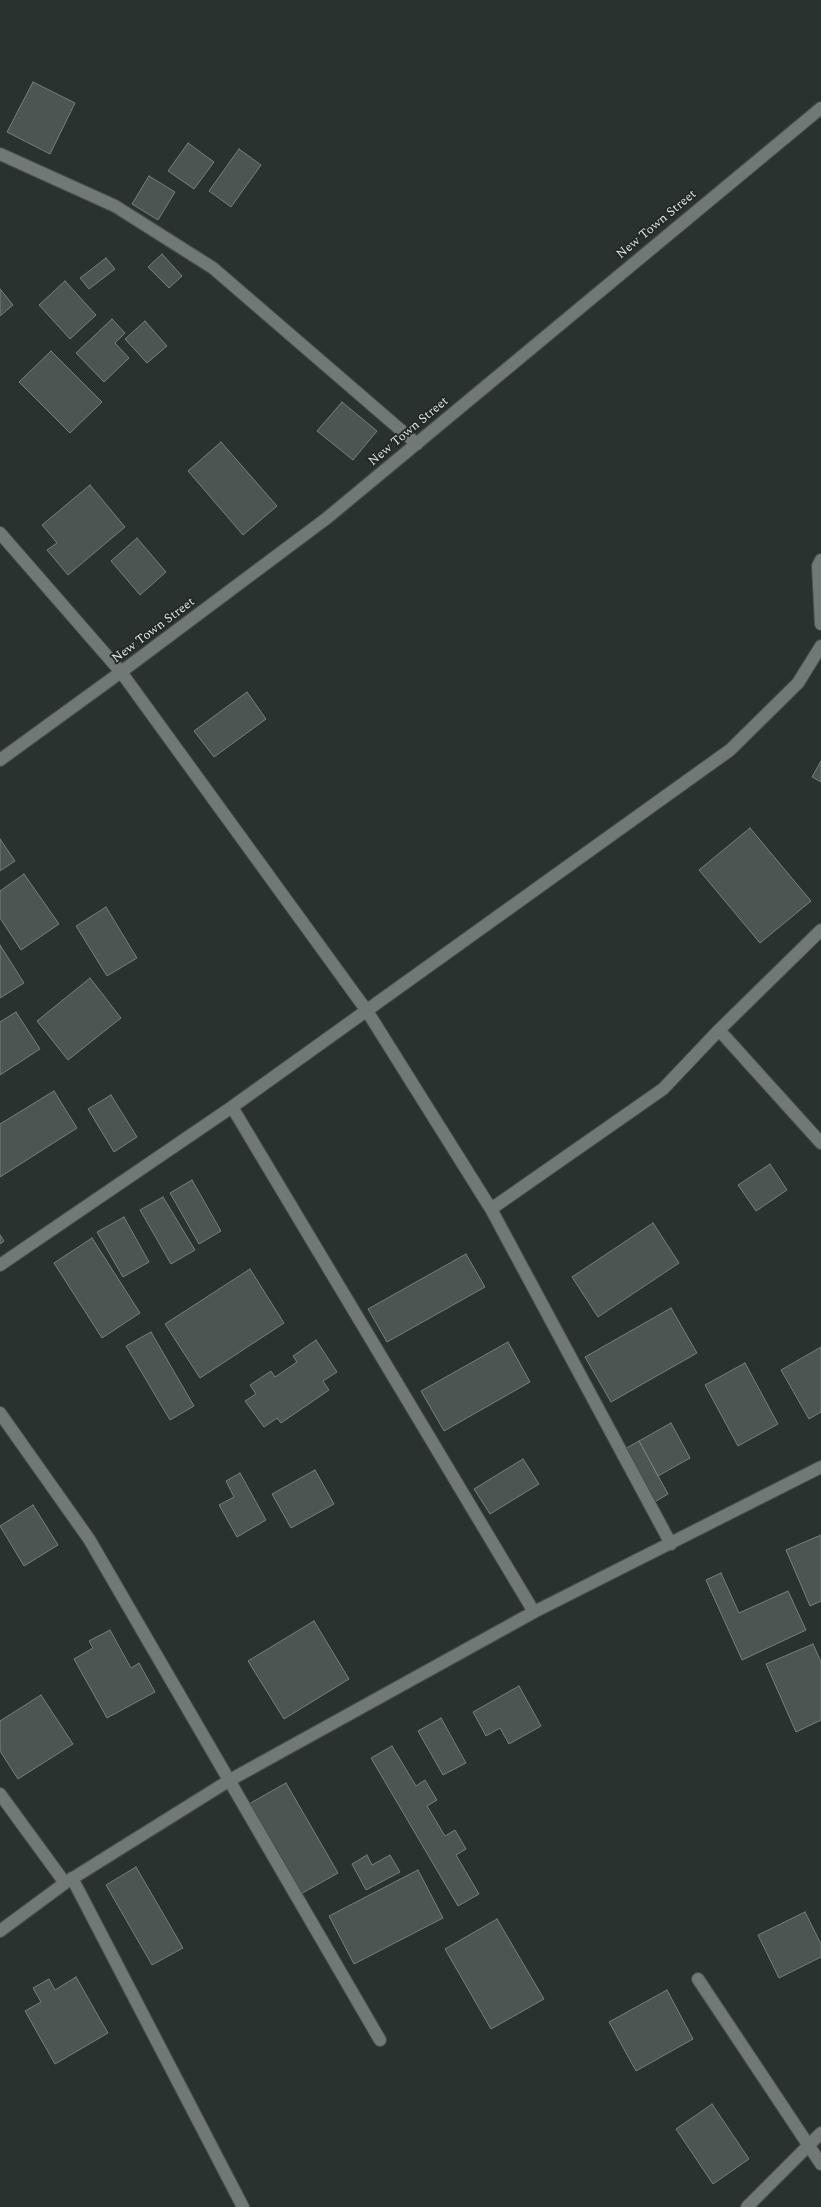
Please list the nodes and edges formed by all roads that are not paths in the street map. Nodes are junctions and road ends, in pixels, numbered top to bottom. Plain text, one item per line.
1 (821, 108) edge
2 (0, 154) edge
3 (417, 444) junction
4 (0, 533) edge
5 (821, 560) edge
6 (821, 624) edge
7 (821, 646) edge
8 (122, 672) junction
9 (0, 760) edge
10 (821, 930) edge
11 (367, 1011) junction
12 (719, 1030) junction
13 (232, 1107) junction
14 (821, 1143) edge
15 (490, 1208) junction
16 (0, 1265) edge
17 (0, 1414) edge
18 (821, 1467) edge
19 (671, 1544) junction
20 (534, 1612) junction
21 (230, 1780) junction
22 (0, 1794) edge
23 (69, 1880) junction
24 (0, 1931) edge
25 (698, 1979) dead end
26 (380, 2040) dead end
27 (821, 2133) edge
28 (809, 2145) junction
29 (821, 2164) edge
30 (243, 2207) edge
31 (747, 2207) edge

1 - 3 street, New Town Street
2 - 3 street
3 - 8 street, New Town Street
4 - 8 street
5 - 6 street
7 - 11 street
8 - 9 street, New Town Street
8 - 11 street
10 - 12 street
11 - 13 street
11 - 15 street
12 - 14 street
12 - 15 street
13 - 16 street
13 - 20 street
15 - 19 street
17 - 21 street
18 - 19 street
19 - 20 street
20 - 21 street
21 - 23 street
21 - 26 street
22 - 23 street
23 - 24 street
23 - 30 street
25 - 28 street
27 - 28 street
28 - 29 street
28 - 31 street

